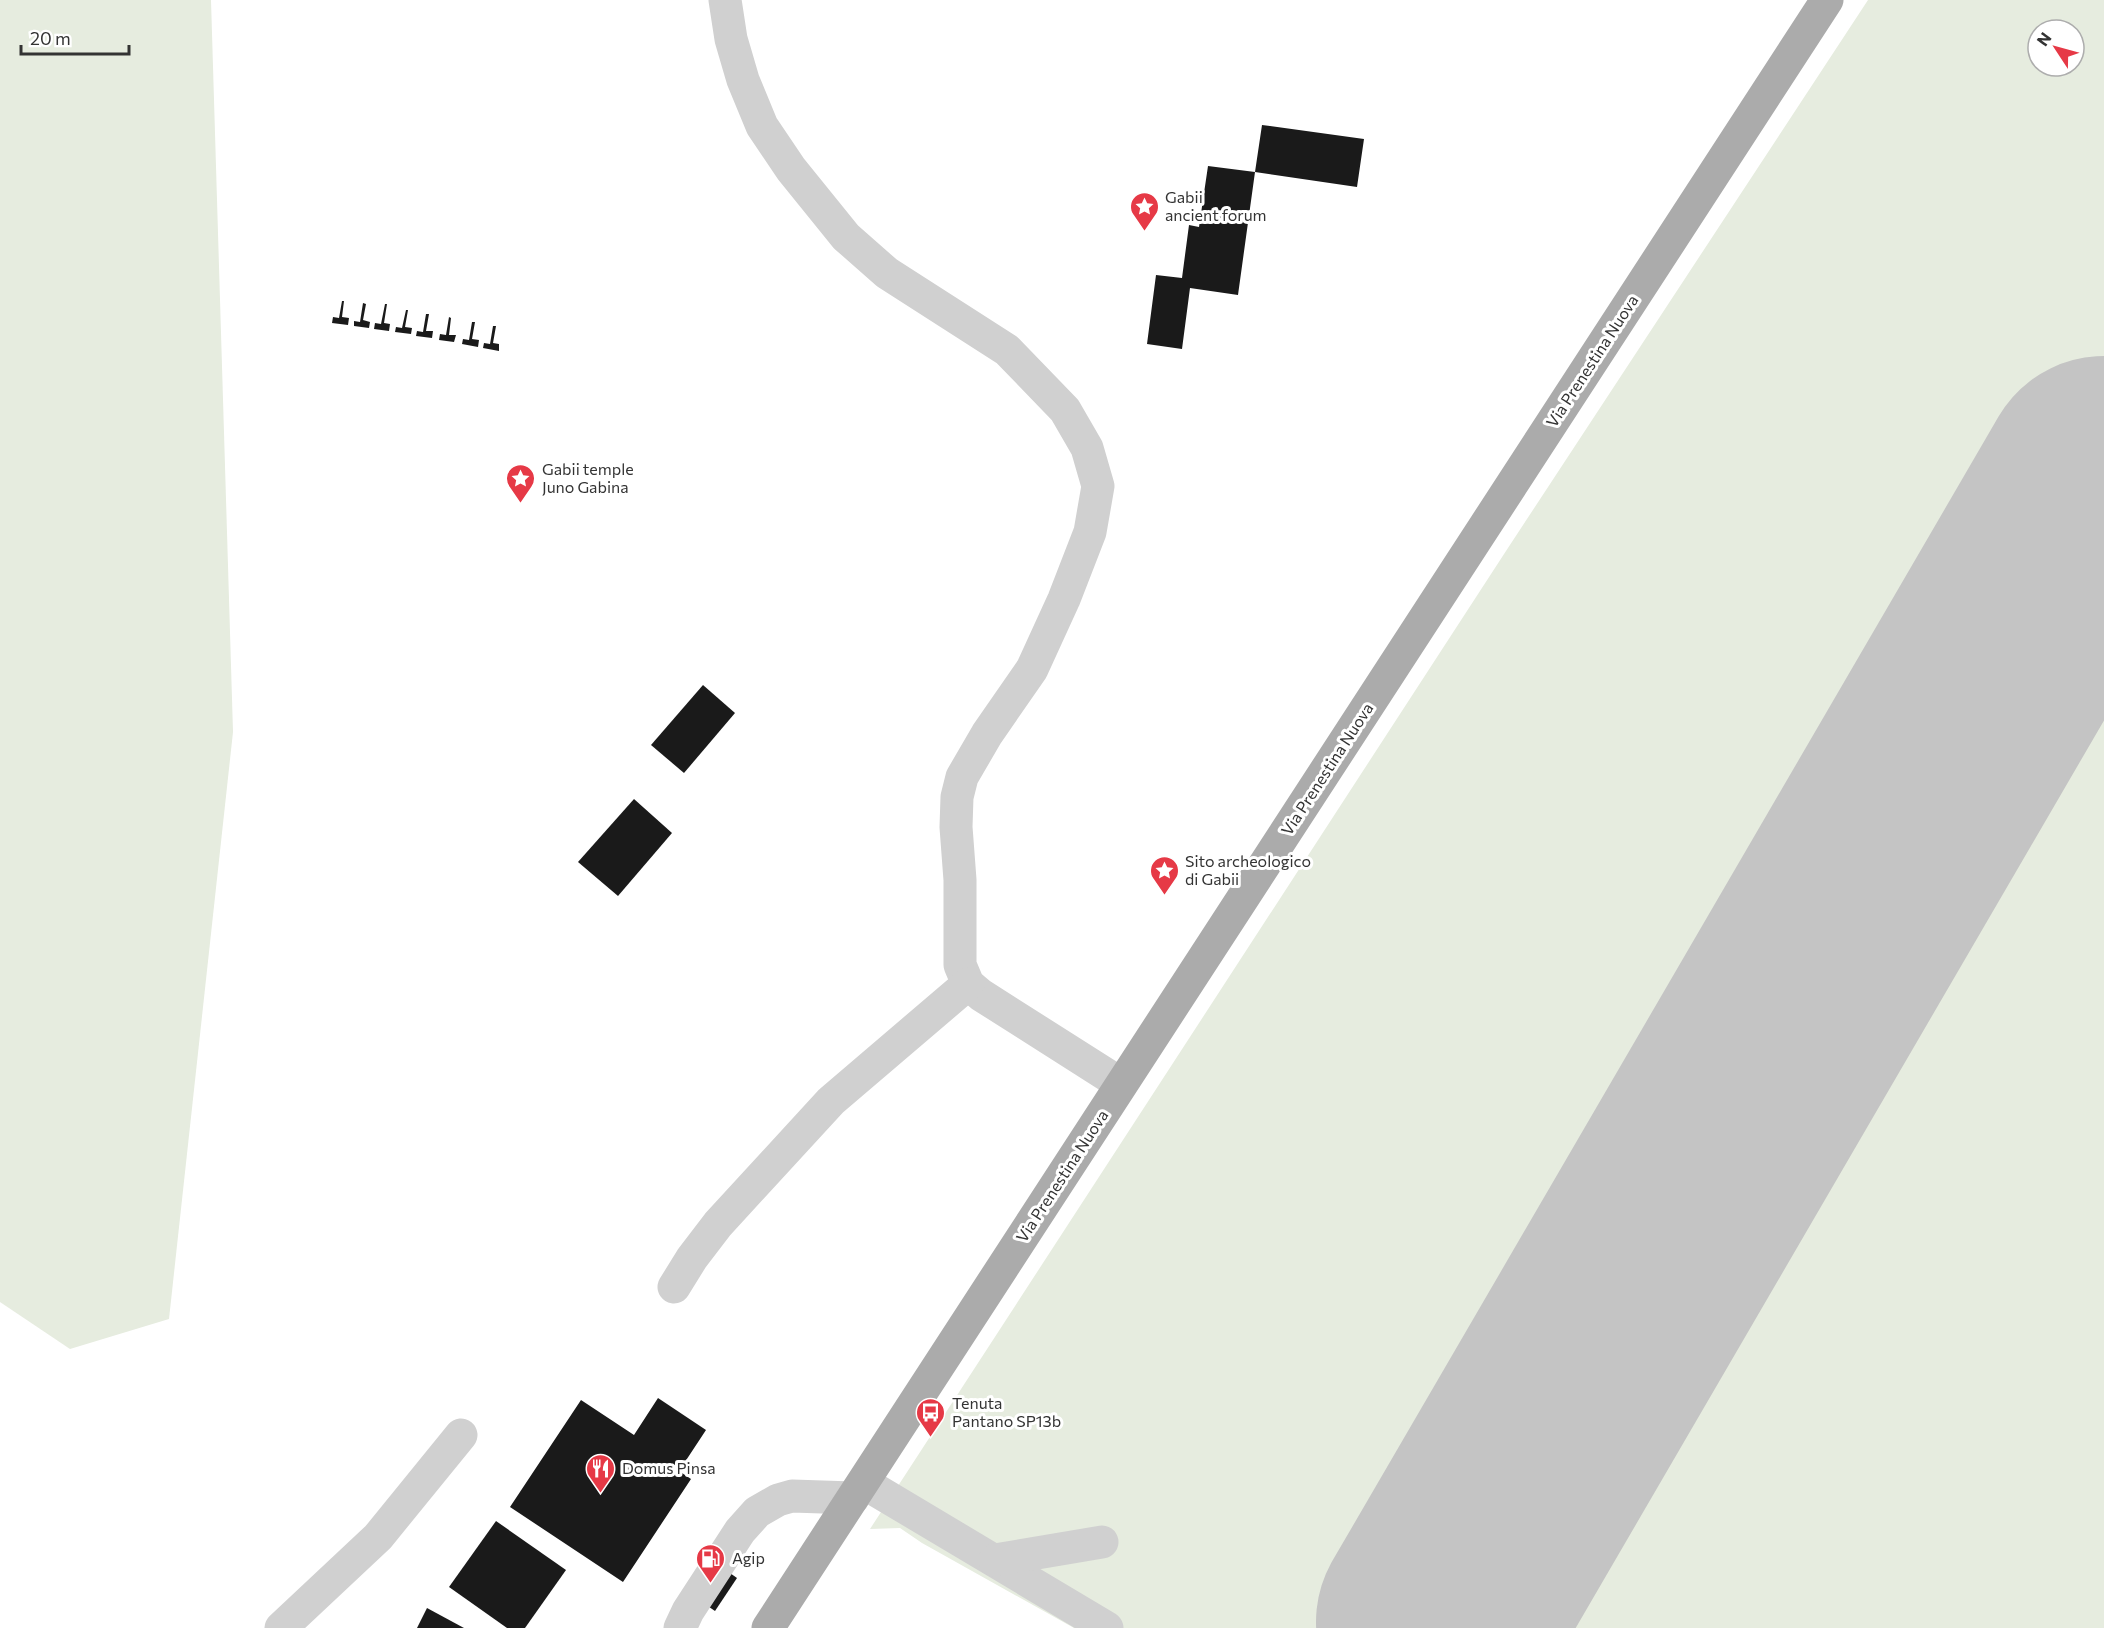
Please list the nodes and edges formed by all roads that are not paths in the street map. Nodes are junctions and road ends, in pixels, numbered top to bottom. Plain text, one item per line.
1 (725, 0) edge
2 (1827, 0) edge
3 (968, 984) junction
4 (1121, 1084) junction
5 (674, 1287) dead end
6 (461, 1435) dead end
7 (859, 1491) junction
8 (1102, 1542) dead end
9 (995, 1560) junction
10 (281, 1628) edge
11 (680, 1628) edge
12 (768, 1628) edge
13 (1107, 1628) edge

1 - 3 lane
2 - 4 main road, Via Prenestina Nuova
3 - 4 lane
3 - 5 lane
4 - 7 main road, Via Prenestina Nuova
6 - 10 lane
7 - 9 lane
7 - 11 lane
7 - 12 main road, Via Prenestina Nuova
8 - 9 lane
9 - 13 lane

